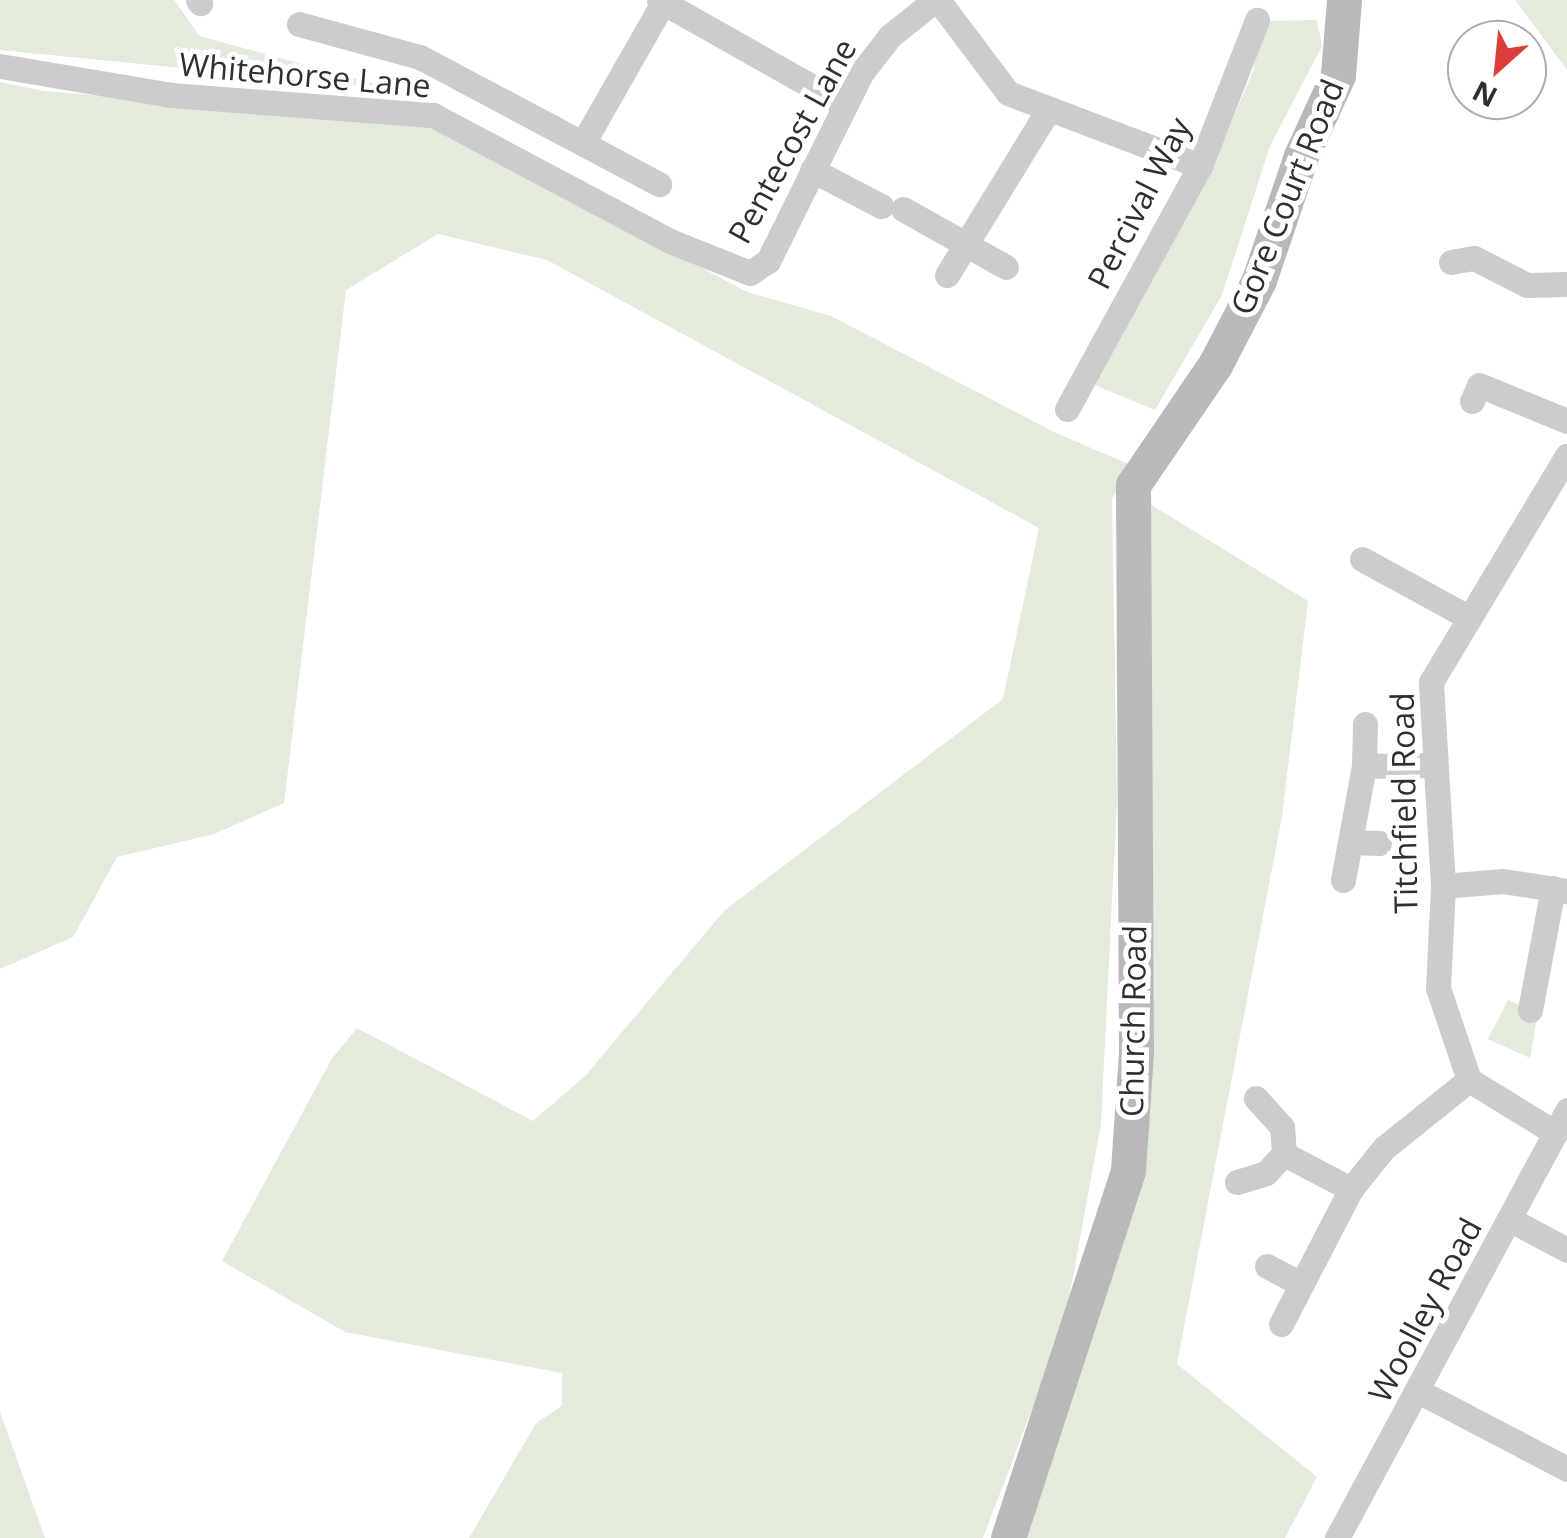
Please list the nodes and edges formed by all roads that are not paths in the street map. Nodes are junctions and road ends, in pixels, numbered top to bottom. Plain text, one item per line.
1 (936, 0) edge
2 (1344, 0) edge
3 (661, 1) edge
4 (1257, 20) dead end
5 (299, 24) dead end
6 (0, 66) edge
7 (843, 104) junction
8 (1047, 112) junction
9 (582, 143) junction
10 (1200, 166) junction
11 (812, 170) junction
12 (659, 184) dead end
13 (968, 241) junction
14 (1452, 262) dead end
15 (1006, 266) dead end
16 (750, 273) joint
17 (947, 275) dead end
18 (1567, 284) edge
19 (1472, 401) dead end
20 (1067, 409) dead end
21 (1567, 421) edge
22 (1567, 456) edge
23 (1133, 485) joint
24 (1362, 559) dead end
25 (1466, 616) junction
26 (1365, 724) dead end
27 (1432, 765) junction
28 (1364, 766) junction
29 (1350, 842) junction
30 (1379, 843) dead end
31 (1343, 880) dead end
32 (1443, 886) junction
33 (1560, 890) edge
34 (1530, 1010) dead end
35 (1469, 1080) junction
36 (1256, 1098) dead end
37 (1561, 1121) edge
38 (1284, 1154) junction
39 (1238, 1182) dead end
40 (1351, 1189) junction
41 (1510, 1220) junction
42 (1567, 1250) edge
43 (1266, 1266) dead end
44 (1301, 1284) junction
45 (1282, 1324) dead end
46 (1418, 1391) junction
47 (1565, 1464) edge
48 (1008, 1538) edge
49 (1337, 1538) edge

1 - 7 street, Pentecost Lane
1 - 8 street
2 - 23 street, Gore Court Road
3 - 7 street
3 - 9 street
4 - 10 street, Percival Way
5 - 9 street
6 - 16 street, Whitehorse Lane
7 - 11 street, Pentecost Lane
8 - 10 street
8 - 13 street
9 - 12 street
10 - 20 street, Percival Way
11 - 13 street
11 - 16 street, Pentecost Lane
13 - 15 street
13 - 17 street
14 - 18 street
19 - 21 street
22 - 25 street, Titchfield Road
23 - 48 street, Church Road
24 - 25 street
25 - 27 street, Titchfield Road
26 - 28 street
27 - 28 street
27 - 32 street, Titchfield Road
28 - 29 street
29 - 30 street
29 - 31 street
32 - 33 street
32 - 35 street, Titchfield Road
33 - 34 street
35 - 37 street
35 - 40 street
36 - 38 street
37 - 41 street, Woolley Road
38 - 39 street
38 - 40 street
40 - 44 street
41 - 42 street
41 - 46 street, Woolley Road
43 - 44 street
44 - 45 street
46 - 47 street
46 - 49 street, Woolley Road

